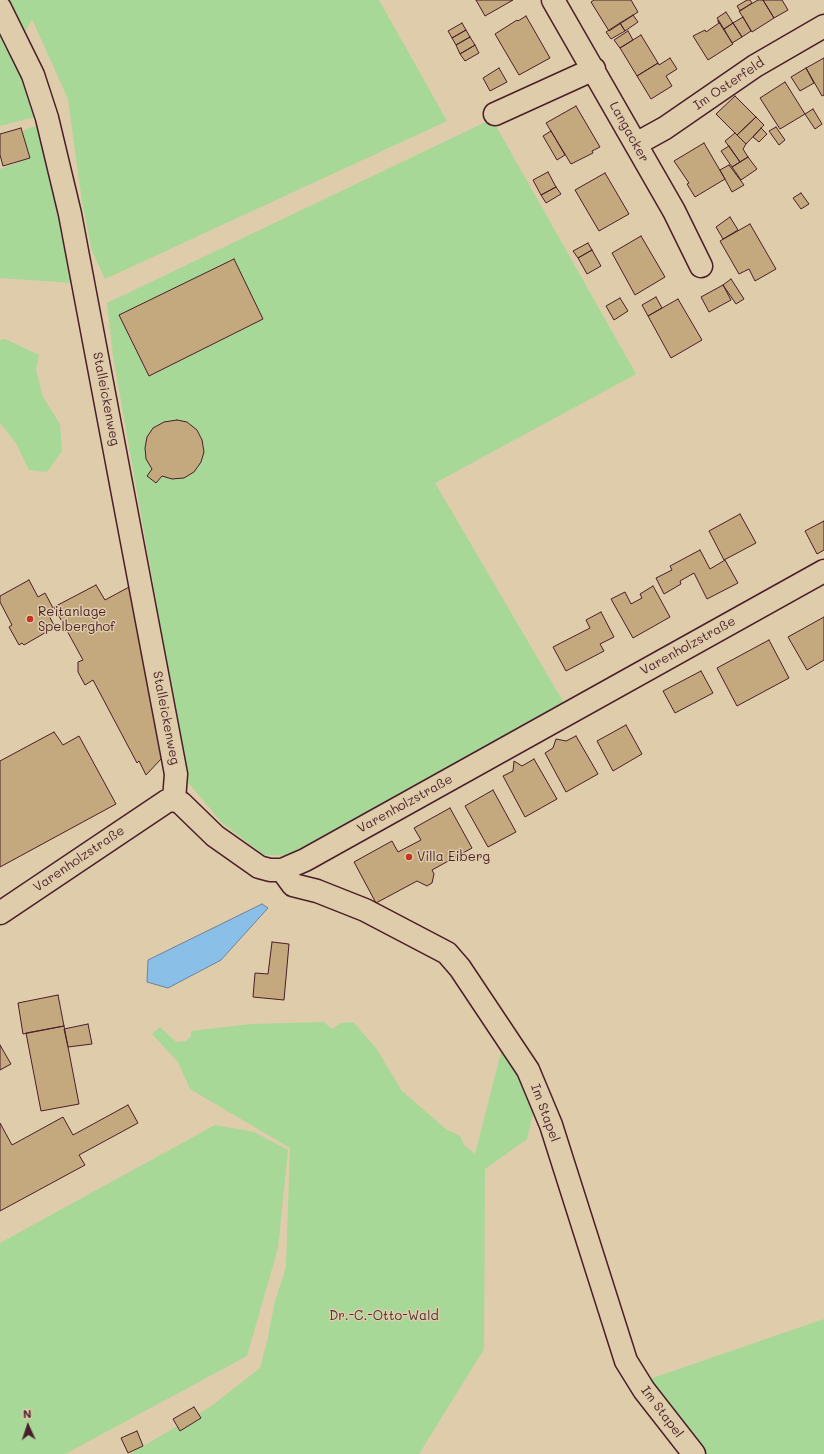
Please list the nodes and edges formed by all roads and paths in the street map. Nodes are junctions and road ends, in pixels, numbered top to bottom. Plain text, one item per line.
1 (553, 0) edge
2 (0, 8) edge
3 (824, 26) edge
4 (594, 69) junction
5 (495, 114) dead end
6 (636, 144) junction
7 (701, 266) dead end
8 (824, 571) edge
9 (174, 800) junction
10 (282, 870) junction
11 (0, 913) edge
12 (694, 1454) edge

1 - 4 street, Langacker
2 - 9 street, Stalleickenweg
3 - 6 street, Im Osterfeld
4 - 5 street
4 - 6 street, Langacker
6 - 7 street, Langacker
8 - 10 street, Varenholzstraße
9 - 10 street, Varenholzstraße
9 - 11 street, Varenholzstraße
10 - 12 street, Im Stapel

